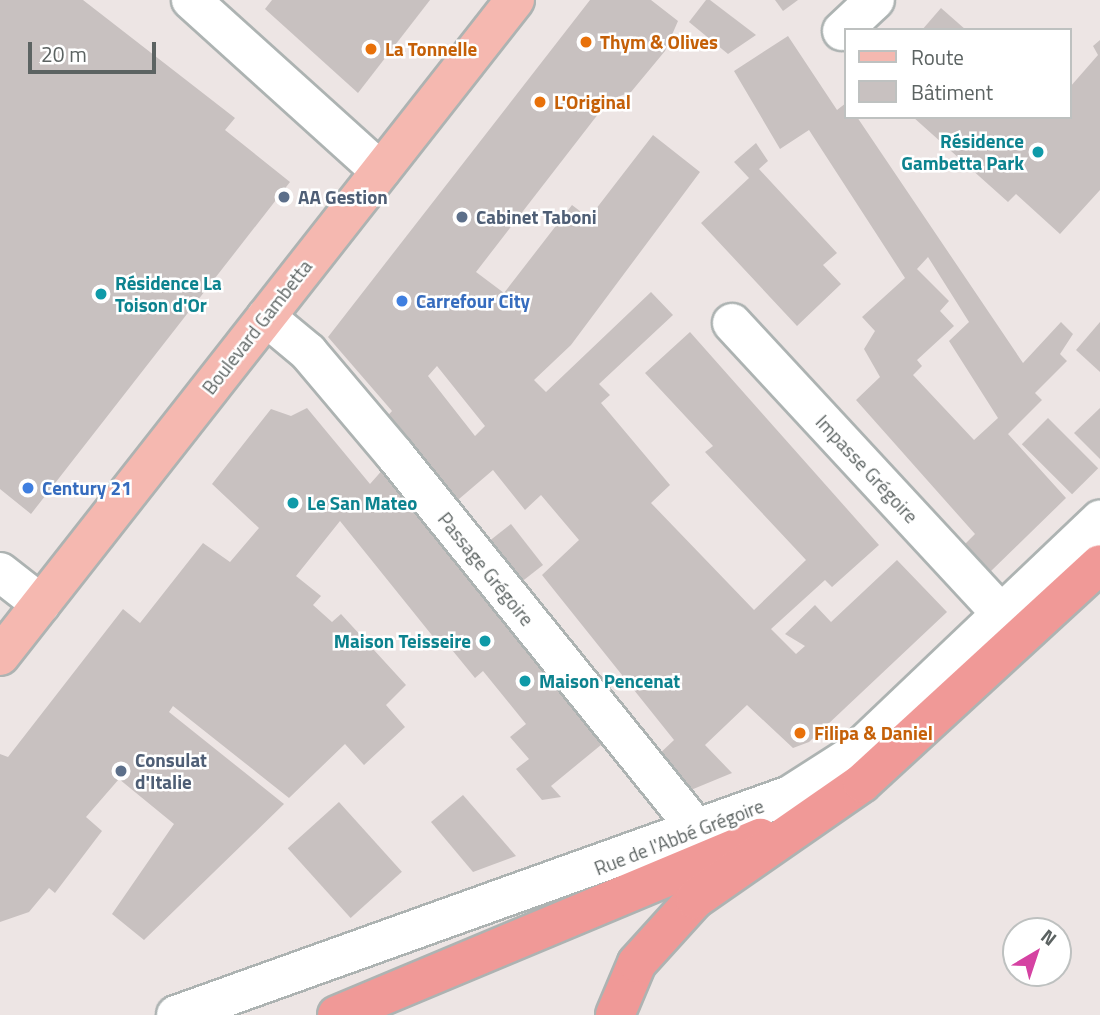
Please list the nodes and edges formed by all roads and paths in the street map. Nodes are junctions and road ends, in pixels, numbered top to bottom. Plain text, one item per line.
1 (191, 0) edge
2 (516, 0) edge
3 (875, 0) edge
4 (845, 28) edge
5 (380, 171) junction
6 (266, 317) junction
7 (732, 323) dead end
8 (1100, 520) edge
9 (1100, 564) edge
10 (0, 572) edge
11 (41, 604) junction
12 (1002, 615) junction
13 (0, 656) edge
14 (698, 830) junction
15 (784, 834) junction
16 (176, 1015) edge
17 (337, 1015) edge
18 (615, 1015) edge

1 - 5 street
2 - 5 main road, Boulevard Gambetta
3 - 4 street
5 - 6 main road, Boulevard Gambetta
6 - 11 main road, Boulevard Gambetta
6 - 14 street, Passage Grégoire
7 - 12 street, Impasse Grégoire
8 - 12 street, Rue de l'Abbé Grégoire
9 - 15 highway
10 - 11 street
11 - 13 main road, Boulevard Gambetta
12 - 14 street, Rue de l'Abbé Grégoire
14 - 16 street, Rue de l'Abbé Grégoire
15 - 17 highway
15 - 18 highway

